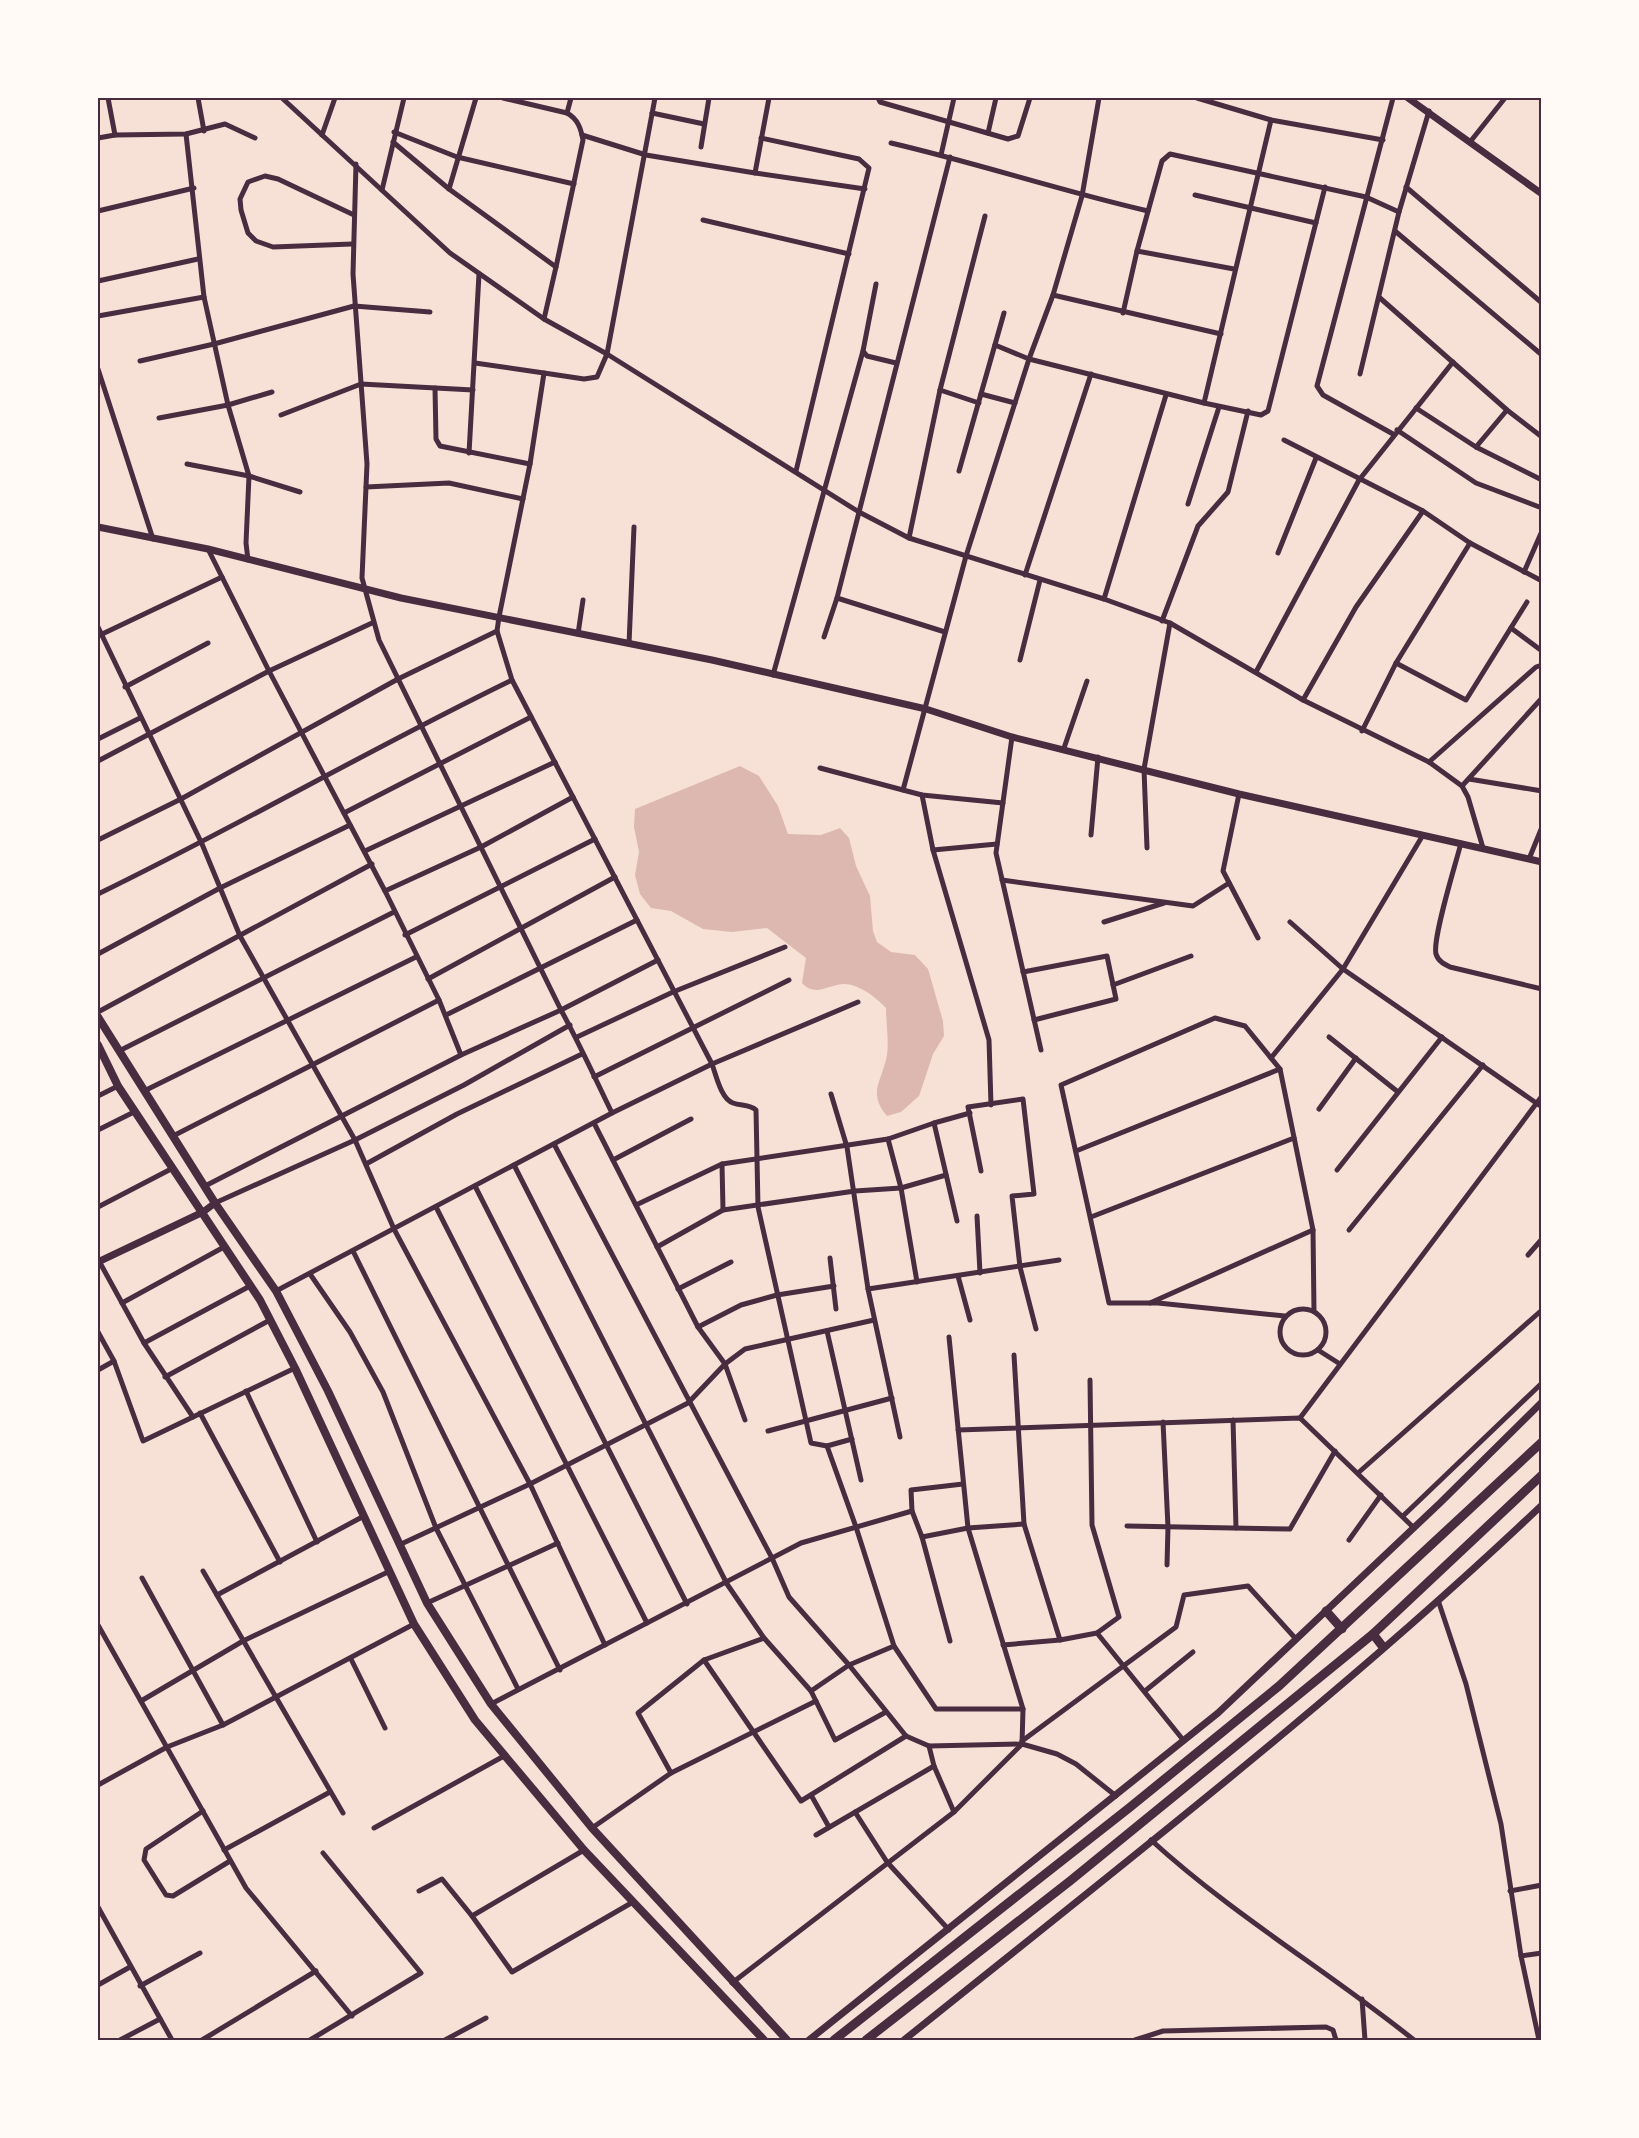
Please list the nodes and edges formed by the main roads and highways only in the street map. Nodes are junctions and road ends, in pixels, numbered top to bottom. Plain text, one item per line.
1 (98, 1017) edge
2 (98, 1045) edge
3 (101, 1059) edge
4 (1542, 1442) edge
5 (1542, 1475) edge
6 (1326, 1611) road end
7 (1342, 1629) junction
8 (1373, 1634) junction
9 (1383, 1647) road end
10 (764, 2040) edge
11 (787, 2040) edge
12 (834, 2040) edge
13 (866, 2040) edge

1 - 11 main road
2 - 3 main road
3 - 10 main road
4 - 7 highway
5 - 8 highway
6 - 7 highway
7 - 12 highway
8 - 9 highway
8 - 13 highway

